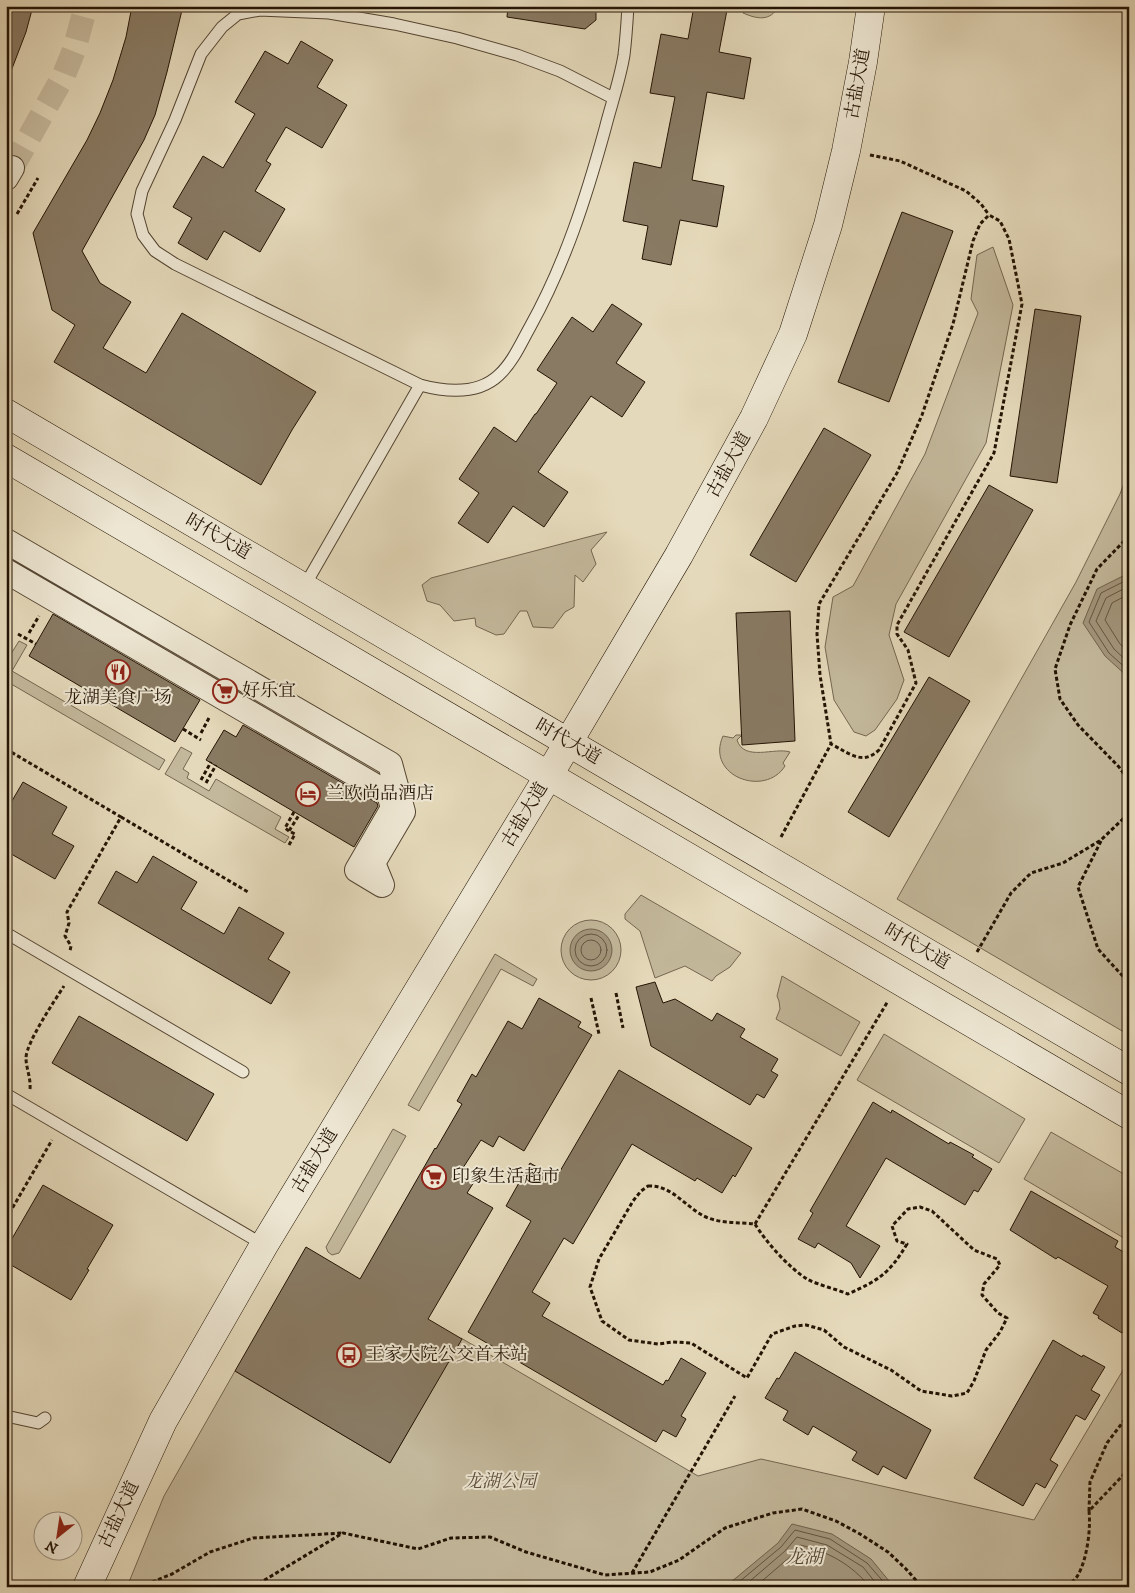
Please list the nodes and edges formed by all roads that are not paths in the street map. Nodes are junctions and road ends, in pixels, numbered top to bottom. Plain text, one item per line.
1 (628, 6) edge
2 (871, 6) edge
3 (613, 98) junction
4 (420, 385) junction
5 (6, 413) edge
6 (6, 458) edge
7 (6, 541) edge
8 (6, 570) edge
9 (304, 587) junction
10 (568, 742) junction
11 (549, 775) junction
12 (6, 933) edge
13 (1129, 1071) edge
14 (243, 1072) dead end
15 (6, 1094) edge
16 (1129, 1115) edge
17 (264, 1245) junction
18 (6, 1416) edge
19 (45, 1418) dead end
20 (87, 1587) edge

1 - 3 lane
2 - 10 main road, 古盐大道
3 - 4 lane
3 - 4 lane
4 - 9 lane
5 - 9 main road, 时代大道
6 - 11 main road
7 - 8 street
9 - 10 main road, 时代大道
10 - 11 main road, 古盐大道
10 - 13 main road, 时代大道
11 - 16 main road
11 - 17 main road, 古盐大道
12 - 14 lane
15 - 17 lane
17 - 20 main road, 古盐大道
18 - 19 lane

